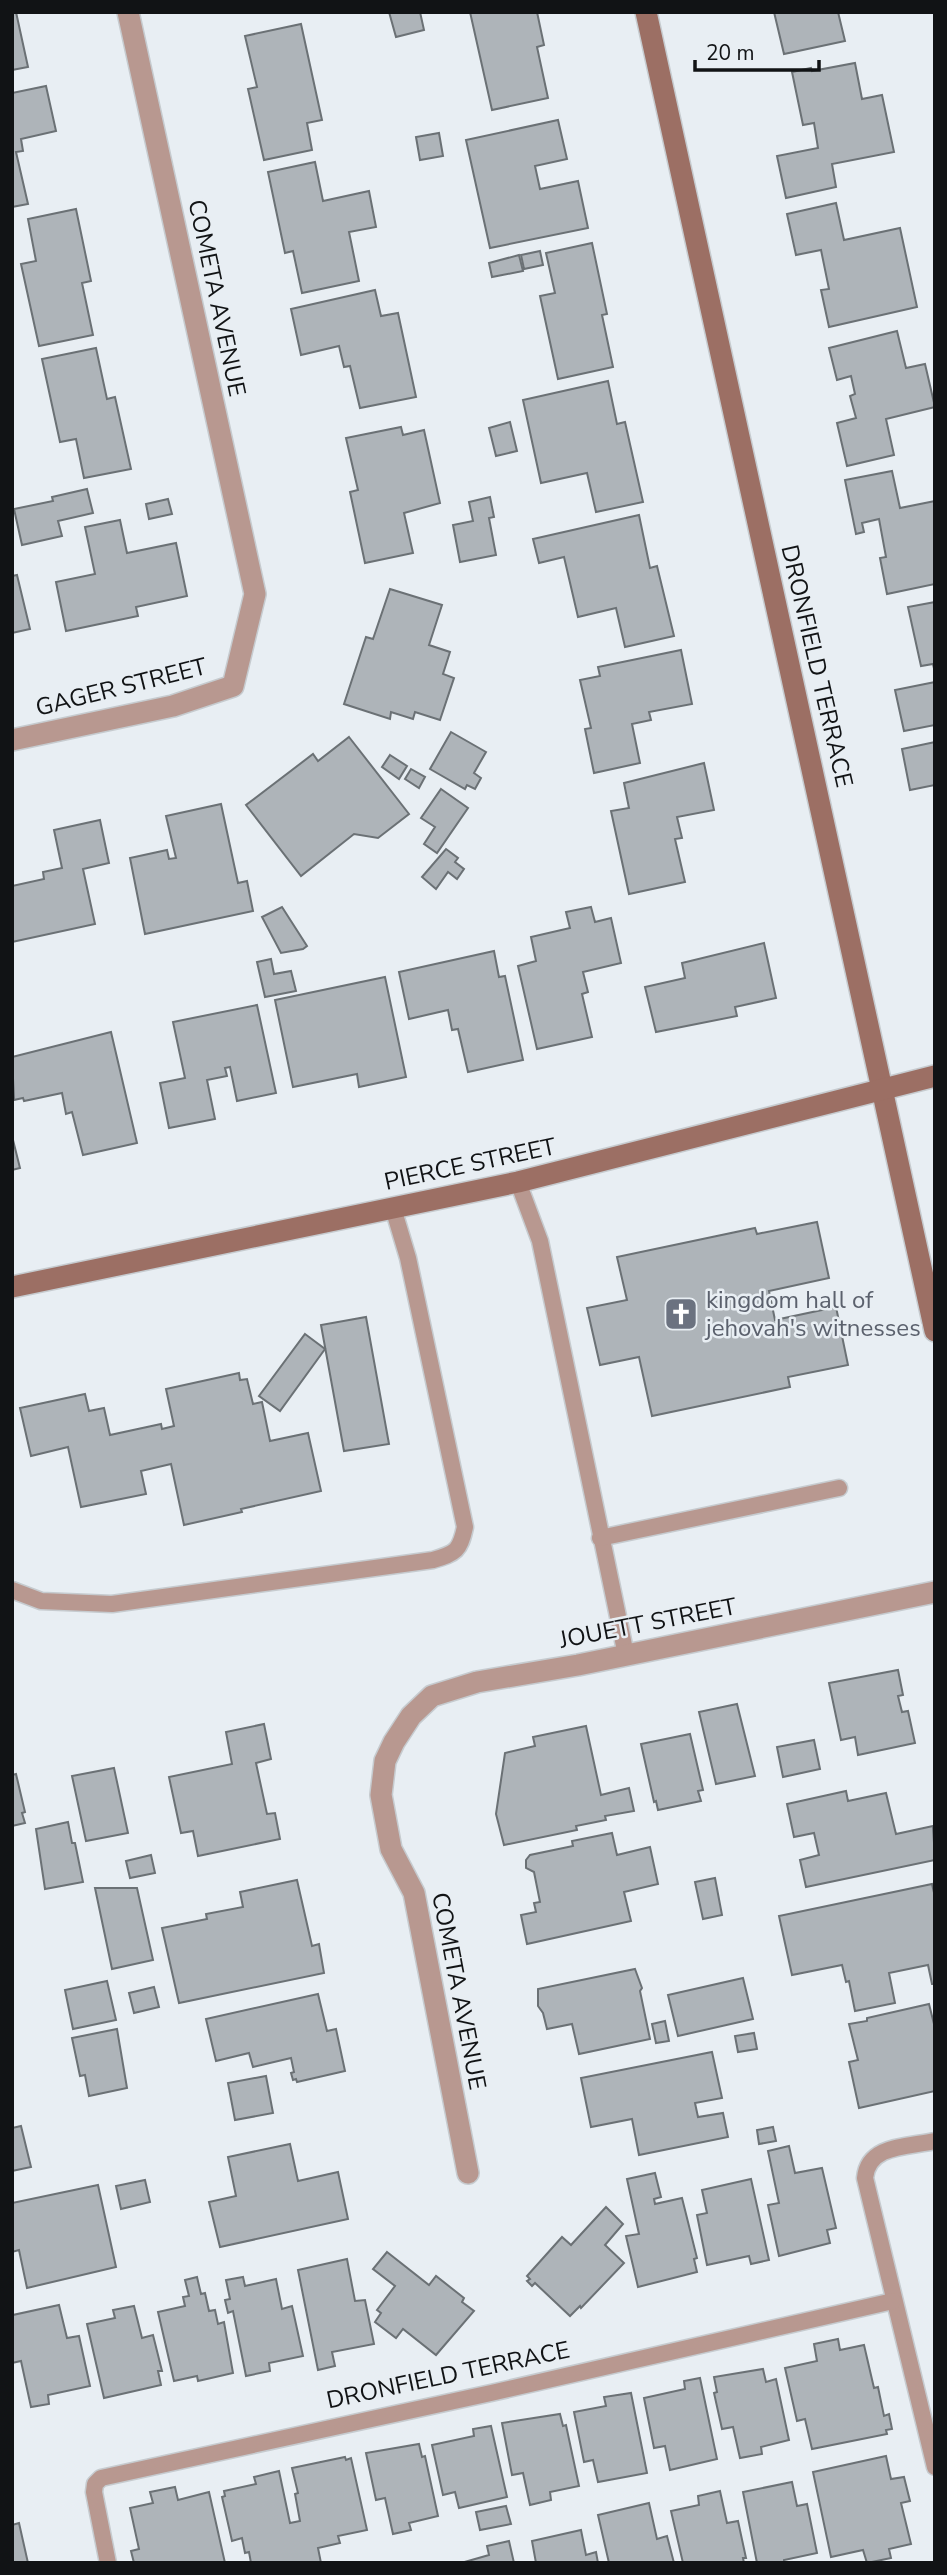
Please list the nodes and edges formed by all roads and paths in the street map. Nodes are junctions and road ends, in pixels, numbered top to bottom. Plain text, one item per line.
1 (128, 12) edge
2 (646, 12) edge
3 (255, 594) joint
4 (12, 740) edge
5 (935, 1076) edge
6 (883, 1088) junction
7 (518, 1182) junction
8 (393, 1208) junction
9 (12, 1287) edge
10 (935, 1331) edge
11 (839, 1488) dead end
12 (600, 1538) junction
13 (12, 1590) edge
14 (935, 1592) edge
15 (626, 1655) junction
16 (394, 1742) joint
17 (935, 2141) edge
18 (468, 2173) dead end
19 (893, 2301) junction
20 (935, 2467) edge
21 (108, 2563) edge

1 - 3 street, COMETA AVENUE
2 - 6 street, DRONFIELD TERRACE
3 - 4 street, GAGER STREET
5 - 6 street, PIERCE STREET
6 - 7 street, PIERCE STREET
6 - 10 street, DRONFIELD TERRACE
7 - 8 street, PIERCE STREET
7 - 12 lane
8 - 9 street, PIERCE STREET
8 - 13 lane
11 - 12 lane
12 - 15 lane
14 - 15 street, JOUETT STREET
15 - 16 street, JOUETT STREET
16 - 18 street, COMETA AVENUE
17 - 19 lane
19 - 20 lane
19 - 21 lane, DRONFIELD TERRACE

